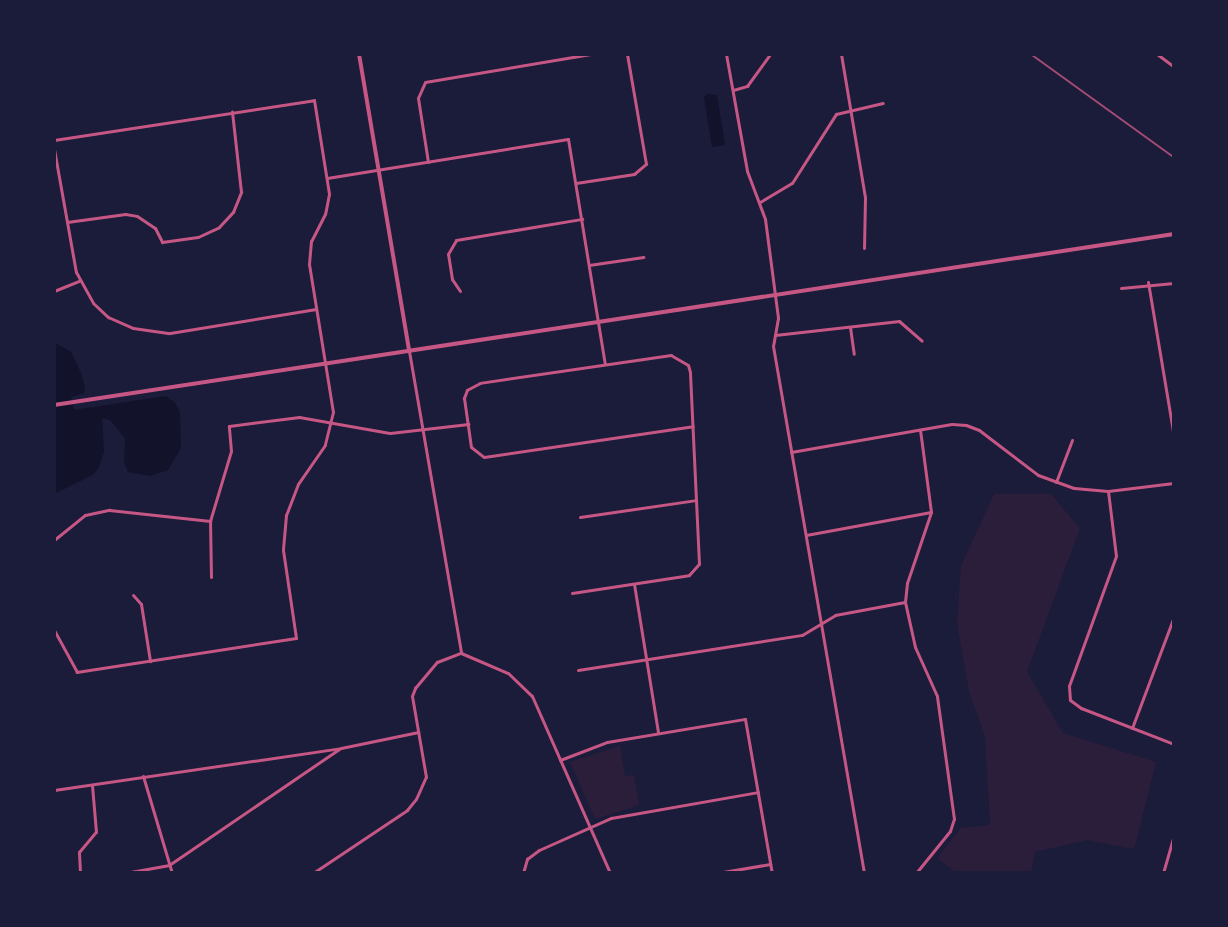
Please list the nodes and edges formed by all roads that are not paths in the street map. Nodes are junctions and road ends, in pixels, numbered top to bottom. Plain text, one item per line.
1 (359, 54) edge
2 (591, 54) edge
3 (627, 54) edge
4 (726, 54) edge
5 (770, 54) edge
6 (841, 54) edge
7 (1157, 54) edge
8 (1174, 67) edge
9 (733, 90) junction
10 (883, 103) dead end
11 (850, 109) junction
12 (232, 112) junction
13 (54, 140) edge
14 (54, 149) edge
15 (428, 162) junction
16 (380, 169) junction
17 (327, 178) junction
18 (576, 183) junction
19 (760, 202) junction
20 (582, 219) junction
21 (67, 222) junction
22 (1174, 234) edge
23 (864, 248) dead end
24 (643, 257) dead end
25 (589, 265) junction
26 (79, 281) junction
27 (1148, 282) junction
28 (1174, 283) edge
29 (1121, 288) dead end
30 (54, 291) edge
31 (460, 291) dead end
32 (775, 292) junction
33 (316, 309) junction
34 (598, 319) junction
35 (850, 327) junction
36 (775, 335) junction
37 (922, 341) dead end
38 (409, 349) junction
39 (854, 354) dead end
40 (325, 362) junction
41 (605, 364) junction
42 (54, 405) edge
43 (332, 423) junction
44 (468, 424) junction
45 (693, 426) junction
46 (920, 430) junction
47 (423, 431) junction
48 (1174, 438) edge
49 (1072, 440) dead end
50 (791, 452) junction
51 (1056, 482) junction
52 (1174, 483) edge
53 (1108, 491) junction
54 (696, 500) junction
55 (931, 512) junction
56 (580, 517) dead end
57 (210, 521) junction
58 (806, 535) junction
59 (54, 540) edge
60 (211, 576) dead end
61 (634, 584) junction
62 (572, 593) dead end
63 (133, 595) dead end
64 (905, 602) junction
65 (1174, 616) edge
66 (821, 624) junction
67 (54, 630) edge
68 (461, 653) junction
69 (646, 659) junction
70 (150, 661) junction
71 (578, 670) dead end
72 (1132, 728) junction
73 (418, 732) junction
74 (658, 732) junction
75 (1174, 744) edge
76 (341, 747) junction
77 (560, 760) junction
78 (143, 776) junction
79 (92, 784) junction
80 (54, 790) edge
81 (758, 792) junction
82 (589, 827) junction
83 (1174, 835) edge
84 (770, 864) junction
85 (170, 865) junction
86 (80, 873) edge
87 (125, 873) edge
88 (172, 873) edge
89 (313, 873) edge
90 (523, 873) edge
91 (610, 873) edge
92 (717, 873) edge
93 (772, 873) edge
94 (864, 873) edge
95 (916, 873) edge
96 (1163, 873) edge

1 - 16 street
2 - 15 street
3 - 18 street
4 - 9 street
5 - 9 street
6 - 11 street
7 - 8 street
9 - 19 street
10 - 11 street
11 - 19 street
11 - 23 street
12 - 13 street
12 - 17 street
12 - 21 street
14 - 21 street
15 - 16 street
15 - 18 street
16 - 17 street
16 - 38 street
17 - 33 street
18 - 20 street
19 - 32 street
20 - 25 street
20 - 31 street
21 - 26 street
22 - 32 street
24 - 25 street
25 - 34 street
26 - 30 street
26 - 33 street
27 - 28 street
27 - 29 street
27 - 48 street
32 - 34 street
32 - 36 street
33 - 40 street
34 - 38 street
34 - 41 street
35 - 36 street
35 - 37 street
35 - 39 street
36 - 50 street
38 - 40 street
38 - 47 street
40 - 42 street
40 - 43 street
41 - 44 street
41 - 45 street
43 - 47 street
43 - 57 street
43 - 70 street
44 - 45 street
44 - 47 street
45 - 54 street
46 - 50 street
46 - 51 street
46 - 55 street
47 - 68 street
49 - 51 street
50 - 58 street
51 - 53 street
52 - 53 street
53 - 72 street
54 - 56 street
54 - 61 street
55 - 58 street
55 - 64 street
57 - 59 street
57 - 60 street
58 - 66 street
61 - 62 street
61 - 69 street
63 - 70 street
64 - 66 street
64 - 95 street
65 - 72 street
66 - 69 street
66 - 94 street
67 - 70 street
68 - 73 street
68 - 77 street
69 - 71 street
69 - 74 street
72 - 75 street
73 - 76 street
73 - 89 street
74 - 77 street
74 - 81 street
76 - 78 street
76 - 85 street
77 - 82 street
78 - 79 street
78 - 85 street
79 - 80 street
79 - 86 street
81 - 82 street
81 - 84 street
82 - 90 street
82 - 91 street
83 - 96 street
84 - 92 street
84 - 93 street
85 - 87 street
85 - 88 street

